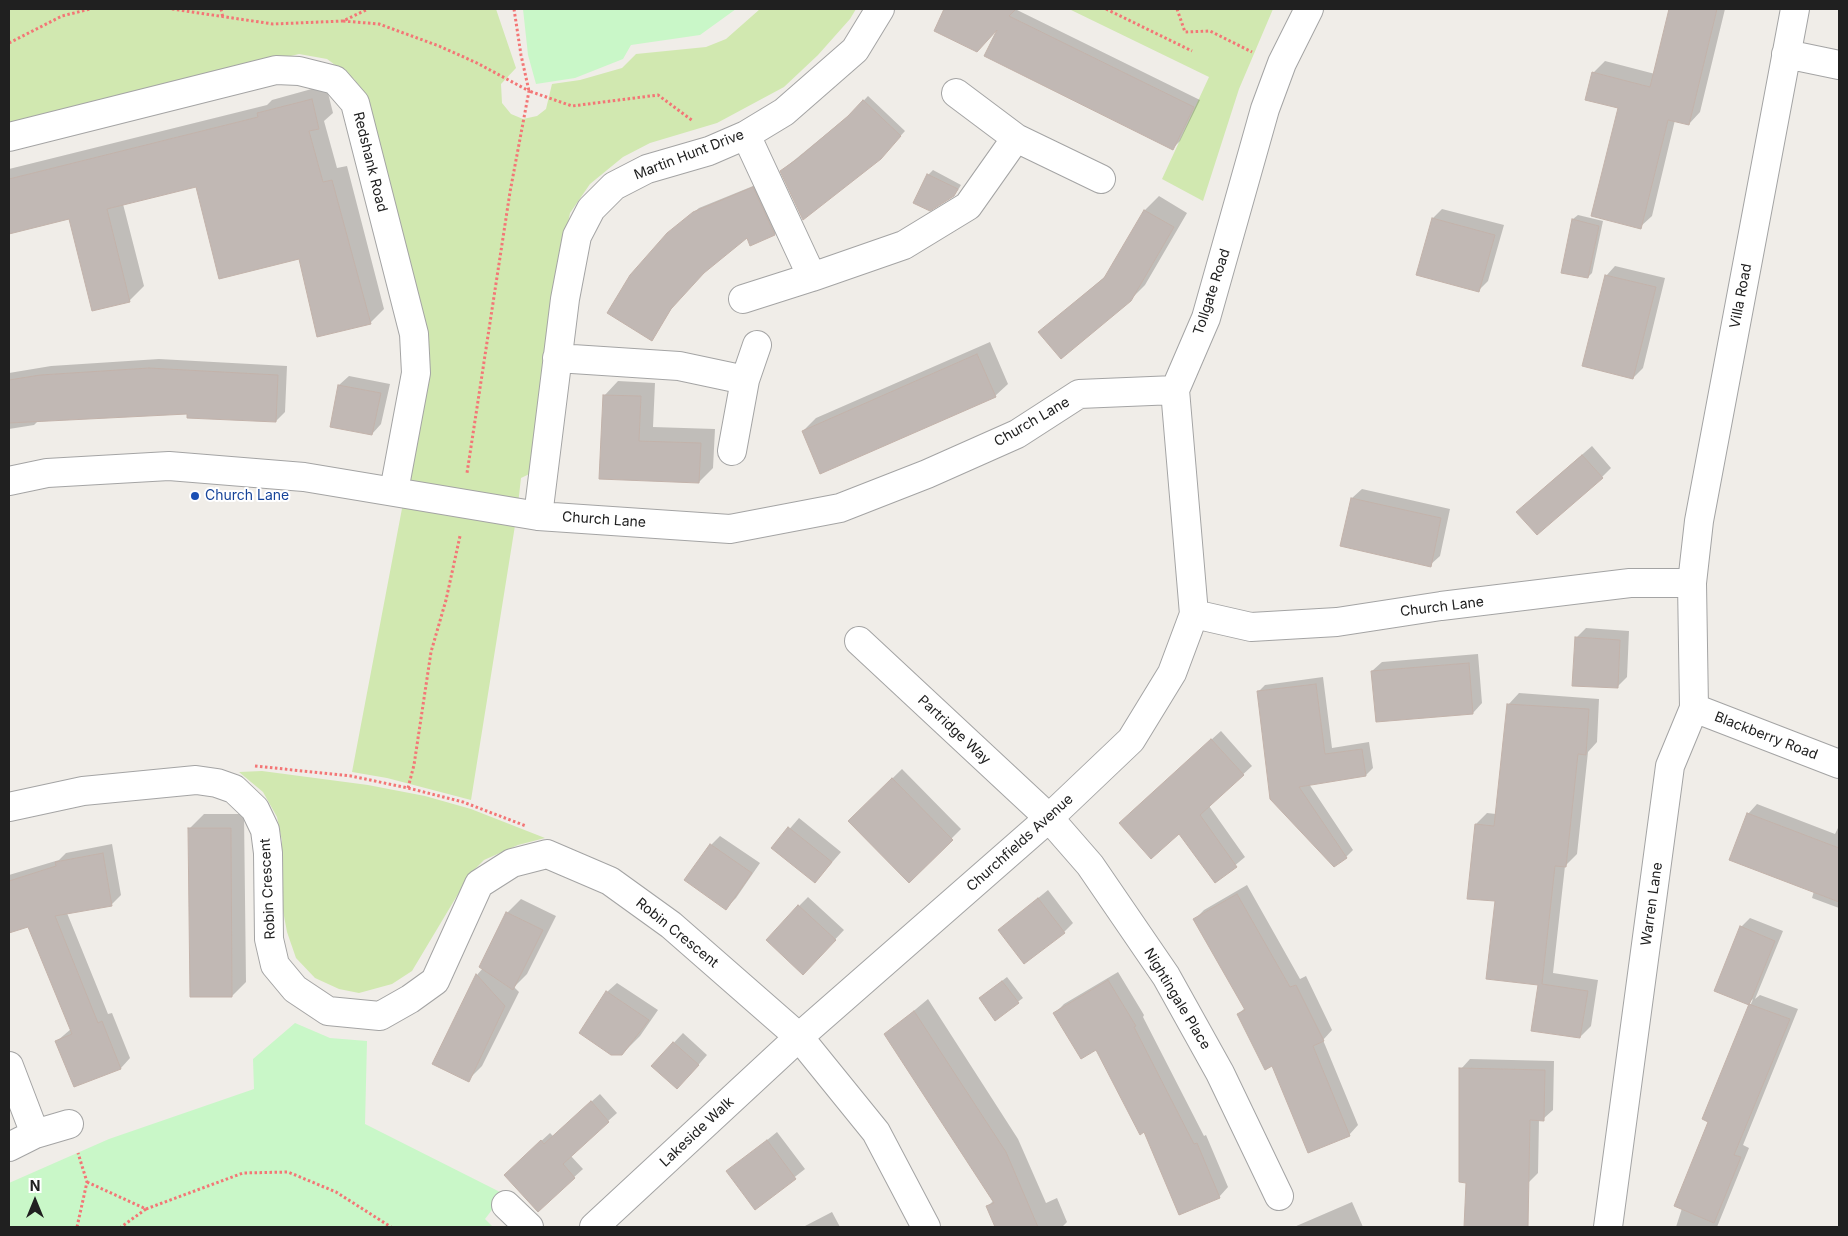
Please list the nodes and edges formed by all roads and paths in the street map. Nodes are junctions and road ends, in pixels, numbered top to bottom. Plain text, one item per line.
1 (90, 9) edge
2 (172, 9) edge
3 (221, 9) edge
4 (368, 9) edge
5 (514, 9) edge
6 (880, 9) edge
7 (1106, 9) edge
8 (1177, 9) edge
9 (1309, 9) edge
10 (1795, 9) edge
11 (223, 18) junction
12 (343, 21) junction
13 (9, 43) edge
14 (1192, 51) dead end
15 (1786, 54) junction
16 (1282, 63) junction
17 (1839, 65) edge
18 (529, 91) junction
19 (956, 93) dead end
20 (746, 135) junction
21 (9, 137) edge
22 (1016, 138) junction
23 (709, 151) junction
24 (1101, 179) dead end
25 (812, 277) junction
26 (743, 299) dead end
27 (757, 346) dead end
28 (557, 358) junction
29 (745, 380) junction
30 (1175, 390) junction
31 (732, 451) dead end
32 (9, 482) edge
33 (394, 491) junction
34 (462, 504) junction
35 (538, 516) junction
36 (1692, 584) junction
37 (1194, 614) junction
38 (860, 641) dead end
39 (1694, 708) junction
40 (1839, 764) edge
41 (252, 766) dead end
42 (408, 788) junction
43 (9, 807) edge
44 (1049, 818) junction
45 (547, 854) junction
46 (799, 1037) junction
47 (9, 1066) edge
48 (69, 1124) joint
49 (35, 1134) junction
50 (9, 1148) edge
51 (87, 1182) junction
52 (1279, 1196) dead end
53 (506, 1205) dead end
54 (146, 1209) junction
55 (77, 1227) edge
56 (121, 1227) edge
57 (391, 1227) edge
58 (529, 1227) edge
59 (594, 1227) edge
60 (926, 1227) edge
61 (1608, 1227) edge

1 - 13 path
2 - 11 path
3 - 11 path
4 - 12 path
5 - 18 path
6 - 20 street, Martin Hunt Drive
7 - 14 path
8 - 16 path
9 - 16 street, Tollgate Road
10 - 15 street, Villa Road
11 - 12 path
12 - 18 path
15 - 17 street
15 - 36 street, Villa Road
16 - 30 street, Tollgate Road
18 - 23 path
18 - 34 path
19 - 22 street
20 - 23 street, Martin Hunt Drive
20 - 25 street
21 - 33 street, Redshank Road
22 - 24 street
22 - 25 street
23 - 28 street, Martin Hunt Drive
25 - 26 street
27 - 29 street
28 - 29 street
28 - 35 street, Martin Hunt Drive
29 - 31 street
30 - 35 street, Church Lane
30 - 37 street, Tollgate Road
32 - 33 street, Church Lane
33 - 34 street, Church Lane
34 - 35 street, Church Lane
34 - 42 path
36 - 37 street, Church Lane
36 - 39 street, Warren Lane
37 - 44 street, Churchfields Avenue
38 - 44 street, Partridge Way
39 - 40 street, Blackberry Road
39 - 61 street, Warren Lane
41 - 42 path
42 - 45 path
43 - 45 street, Robin Crescent
44 - 46 street, Churchfields Avenue
44 - 52 street, Nightingale Place
45 - 46 street, Robin Crescent
46 - 59 street, Lakeside Walk
46 - 60 street, Robin Crescent
47 - 49 street
48 - 49 street
48 - 51 path
49 - 50 street
51 - 54 path
51 - 55 path
53 - 58 street
54 - 56 path
54 - 57 path

